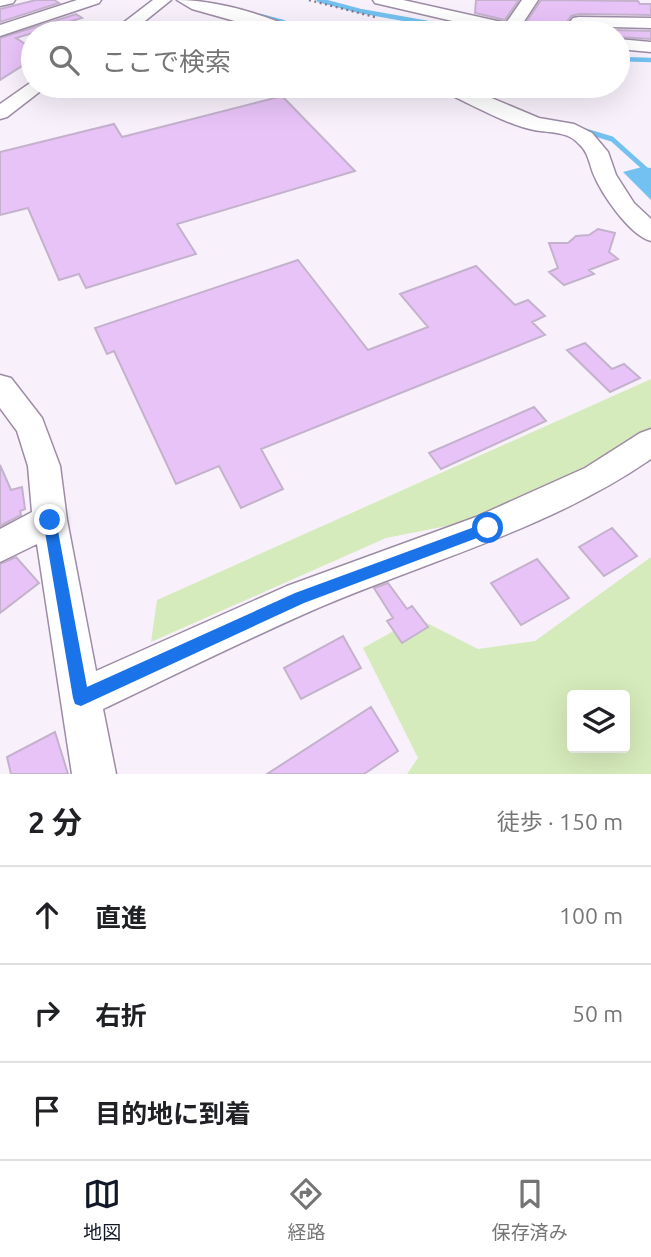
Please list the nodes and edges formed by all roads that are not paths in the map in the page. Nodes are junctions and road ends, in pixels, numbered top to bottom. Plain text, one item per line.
1 (7, 0) edge
2 (93, 0) edge
3 (163, 0) edge
4 (185, 0) edge
5 (381, 0) edge
6 (0, 1) edge
7 (522, 5) edge
8 (254, 19) junction
9 (579, 20) edge
10 (30, 21) edge
11 (135, 21) edge
12 (252, 21) edge
13 (259, 21) edge
14 (471, 21) edge
15 (514, 21) edge
16 (603, 21) edge
17 (630, 22) edge
18 (651, 23) edge
19 (21, 24) edge
20 (0, 31) edge
21 (630, 45) edge
22 (651, 47) edge
23 (21, 98) edge
24 (474, 98) edge
25 (0, 113) edge
26 (651, 233) edge
27 (0, 386) edge
28 (651, 442) edge
29 (50, 520) junction
30 (0, 546) edge
31 (81, 698) junction
32 (94, 774) edge

1 - 6 street
2 - 10 street
3 - 11 street
4 - 8 street
5 - 14 street
7 - 15 street
8 - 12 street
8 - 13 street
9 - 16 street
17 - 18 street
19 - 20 street
21 - 22 street
23 - 25 street
24 - 26 street
27 - 29 street
28 - 31 street
29 - 30 street
29 - 31 street
31 - 32 street

